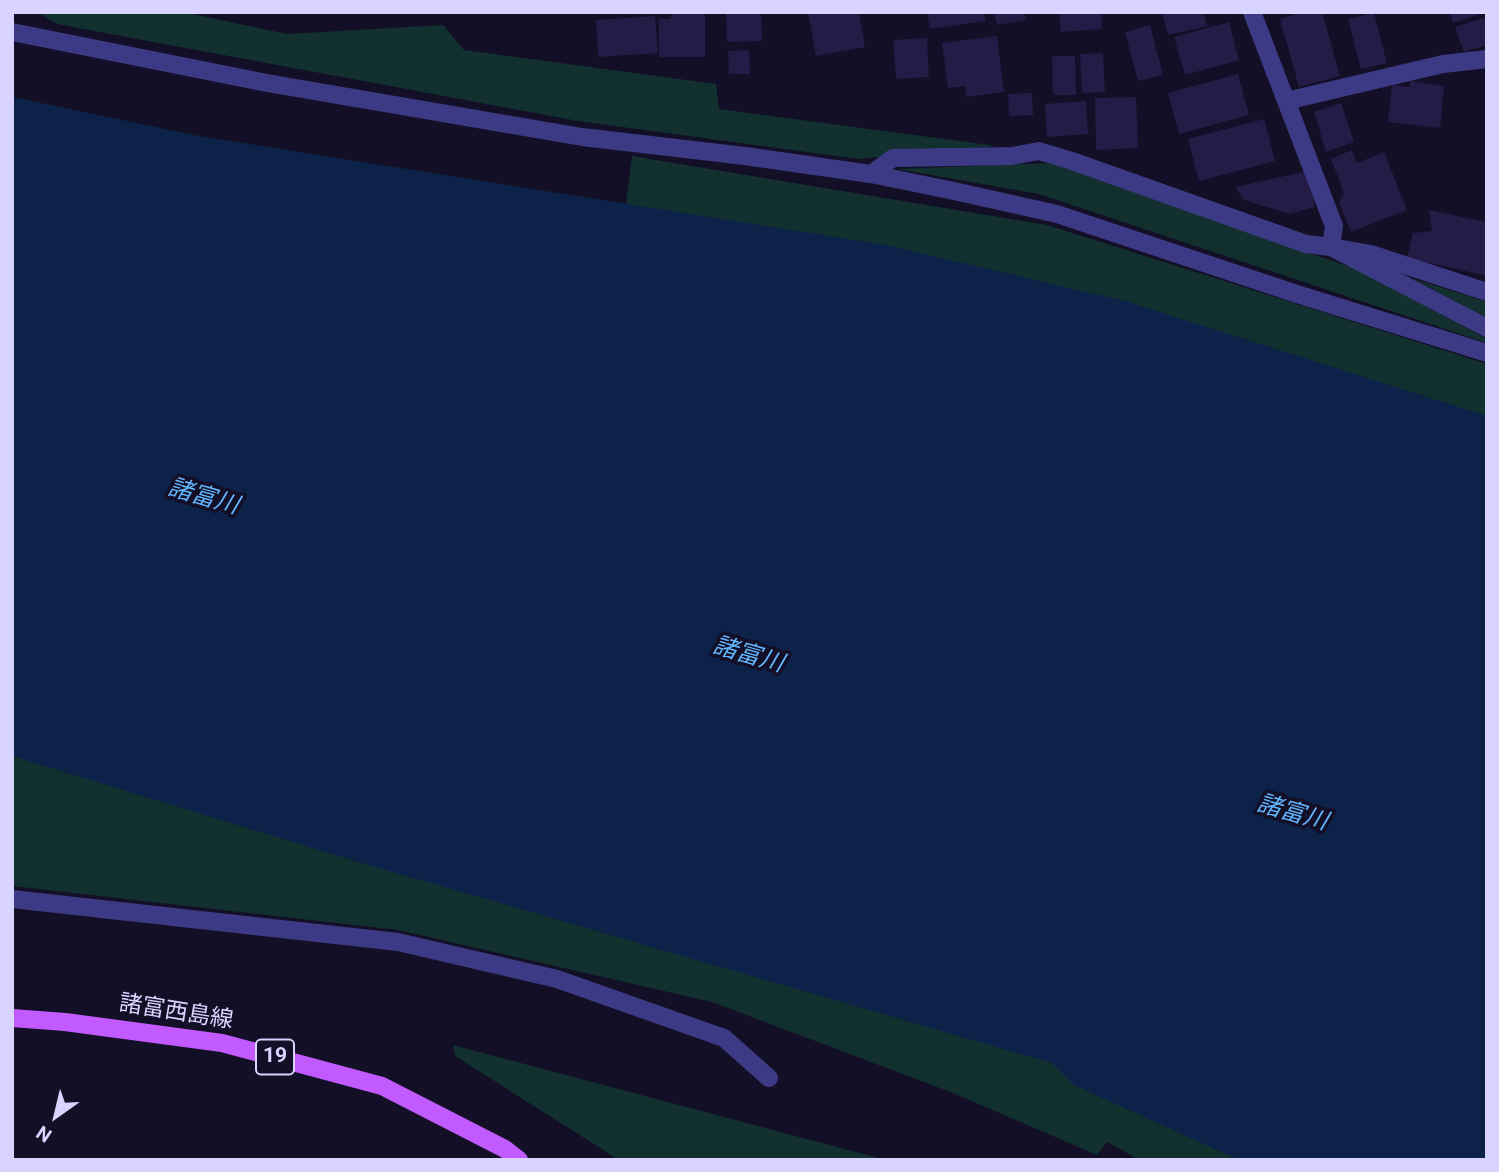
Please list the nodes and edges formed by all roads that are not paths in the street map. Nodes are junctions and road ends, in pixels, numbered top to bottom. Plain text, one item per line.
1 (1252, 12) edge
2 (12, 32) edge
3 (1487, 59) edge
4 (1286, 100) junction
5 (871, 174) junction
6 (1331, 247) junction
7 (1487, 292) edge
8 (1487, 328) edge
9 (1487, 354) edge
10 (12, 899) edge
11 (12, 1018) edge
12 (769, 1078) dead end
13 (519, 1160) edge

1 - 4 street
2 - 5 street
3 - 4 street
4 - 6 street
5 - 6 street
5 - 9 street
6 - 7 street
6 - 8 street
10 - 12 street
11 - 13 main road, 諸富西島線 / 19

